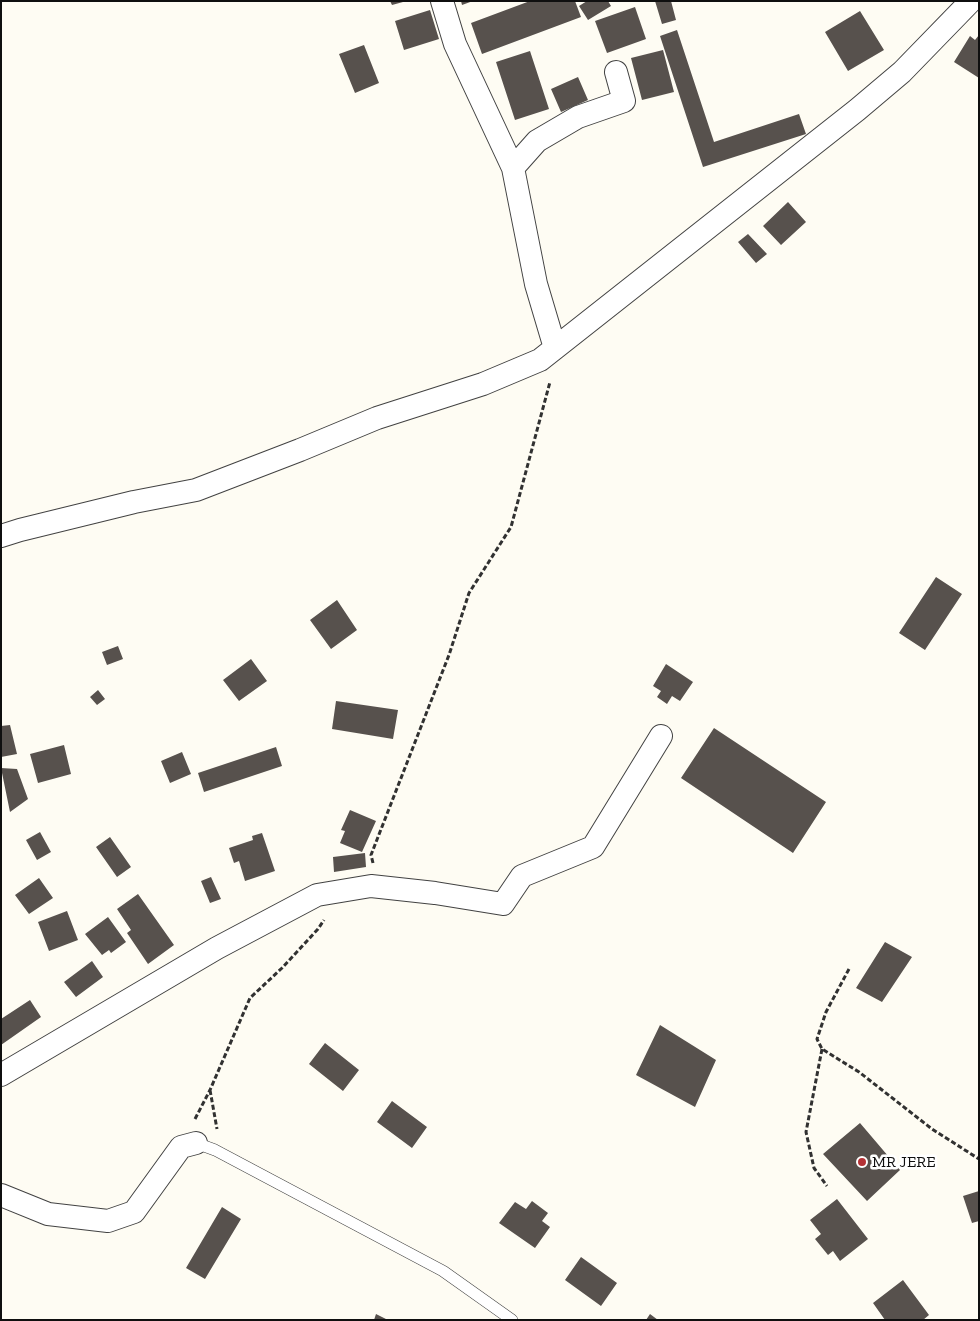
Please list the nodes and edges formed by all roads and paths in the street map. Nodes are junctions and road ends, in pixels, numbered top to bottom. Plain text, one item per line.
1 (442, 1) edge
2 (971, 1) edge
3 (616, 72) dead end
4 (513, 168) junction
5 (555, 348) junction
6 (1, 536) edge
7 (661, 736) dead end
8 (380, 888) junction
9 (317, 895) junction
10 (850, 969) dead end
11 (822, 1049) junction
12 (1, 1075) edge
13 (210, 1090) junction
14 (189, 1145) junction
15 (221, 1154) junction
16 (979, 1159) edge
17 (827, 1186) dead end
18 (1, 1195) edge
19 (512, 1320) edge

1 - 4 street
2 - 5 street
3 - 4 street
4 - 5 street
5 - 6 street
5 - 8 path
7 - 8 street
8 - 9 street
9 - 12 street
9 - 13 path
10 - 11 path
11 - 16 path
11 - 17 path
13 - 14 path
13 - 15 path
14 - 15 lane
14 - 18 street
15 - 19 lane

